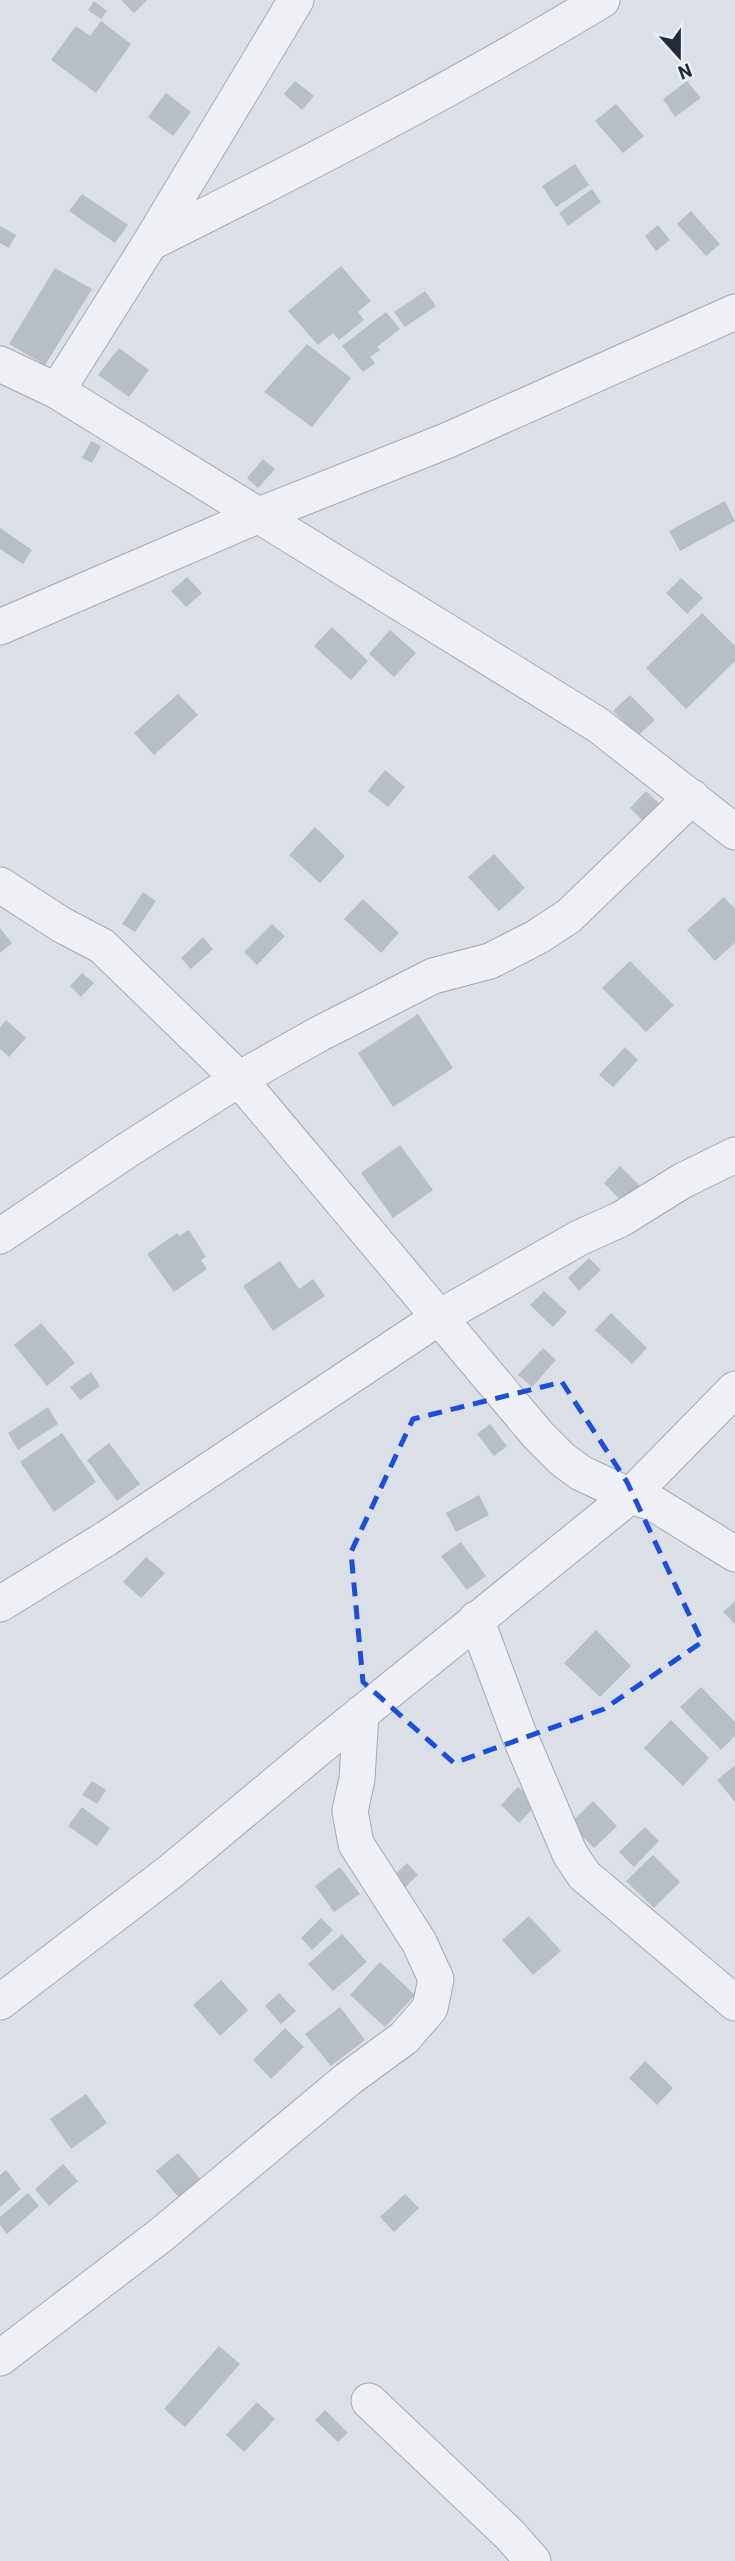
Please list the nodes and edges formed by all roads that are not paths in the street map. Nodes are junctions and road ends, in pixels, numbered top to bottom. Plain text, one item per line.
1 (296, 0) edge
2 (603, 0) edge
3 (150, 243) junction
4 (735, 312) edge
5 (0, 364) edge
6 (57, 391) junction
7 (257, 516) junction
8 (0, 627) edge
9 (692, 797) junction
10 (735, 832) edge
11 (0, 885) edge
12 (239, 1079) junction
13 (735, 1155) edge
14 (0, 1236) edge
15 (438, 1318) junction
16 (735, 1389) edge
17 (630, 1496) junction
18 (735, 1554) edge
19 (0, 1604) edge
20 (476, 1619) junction
21 (361, 1713) junction
22 (3, 1994) edge
23 (735, 2003) edge
24 (0, 2358) edge
25 (369, 2401) dead end
26 (533, 2561) edge

1 - 3 street
2 - 3 street
3 - 6 street
4 - 7 street
5 - 6 street
6 - 7 street
7 - 8 street
7 - 9 street
9 - 10 street
9 - 12 street
11 - 12 street
12 - 14 street
12 - 15 street
13 - 15 street
15 - 17 street
15 - 19 street
16 - 17 street
17 - 18 street
17 - 20 street
20 - 21 street
20 - 23 street
21 - 22 street
21 - 24 street
25 - 26 street

